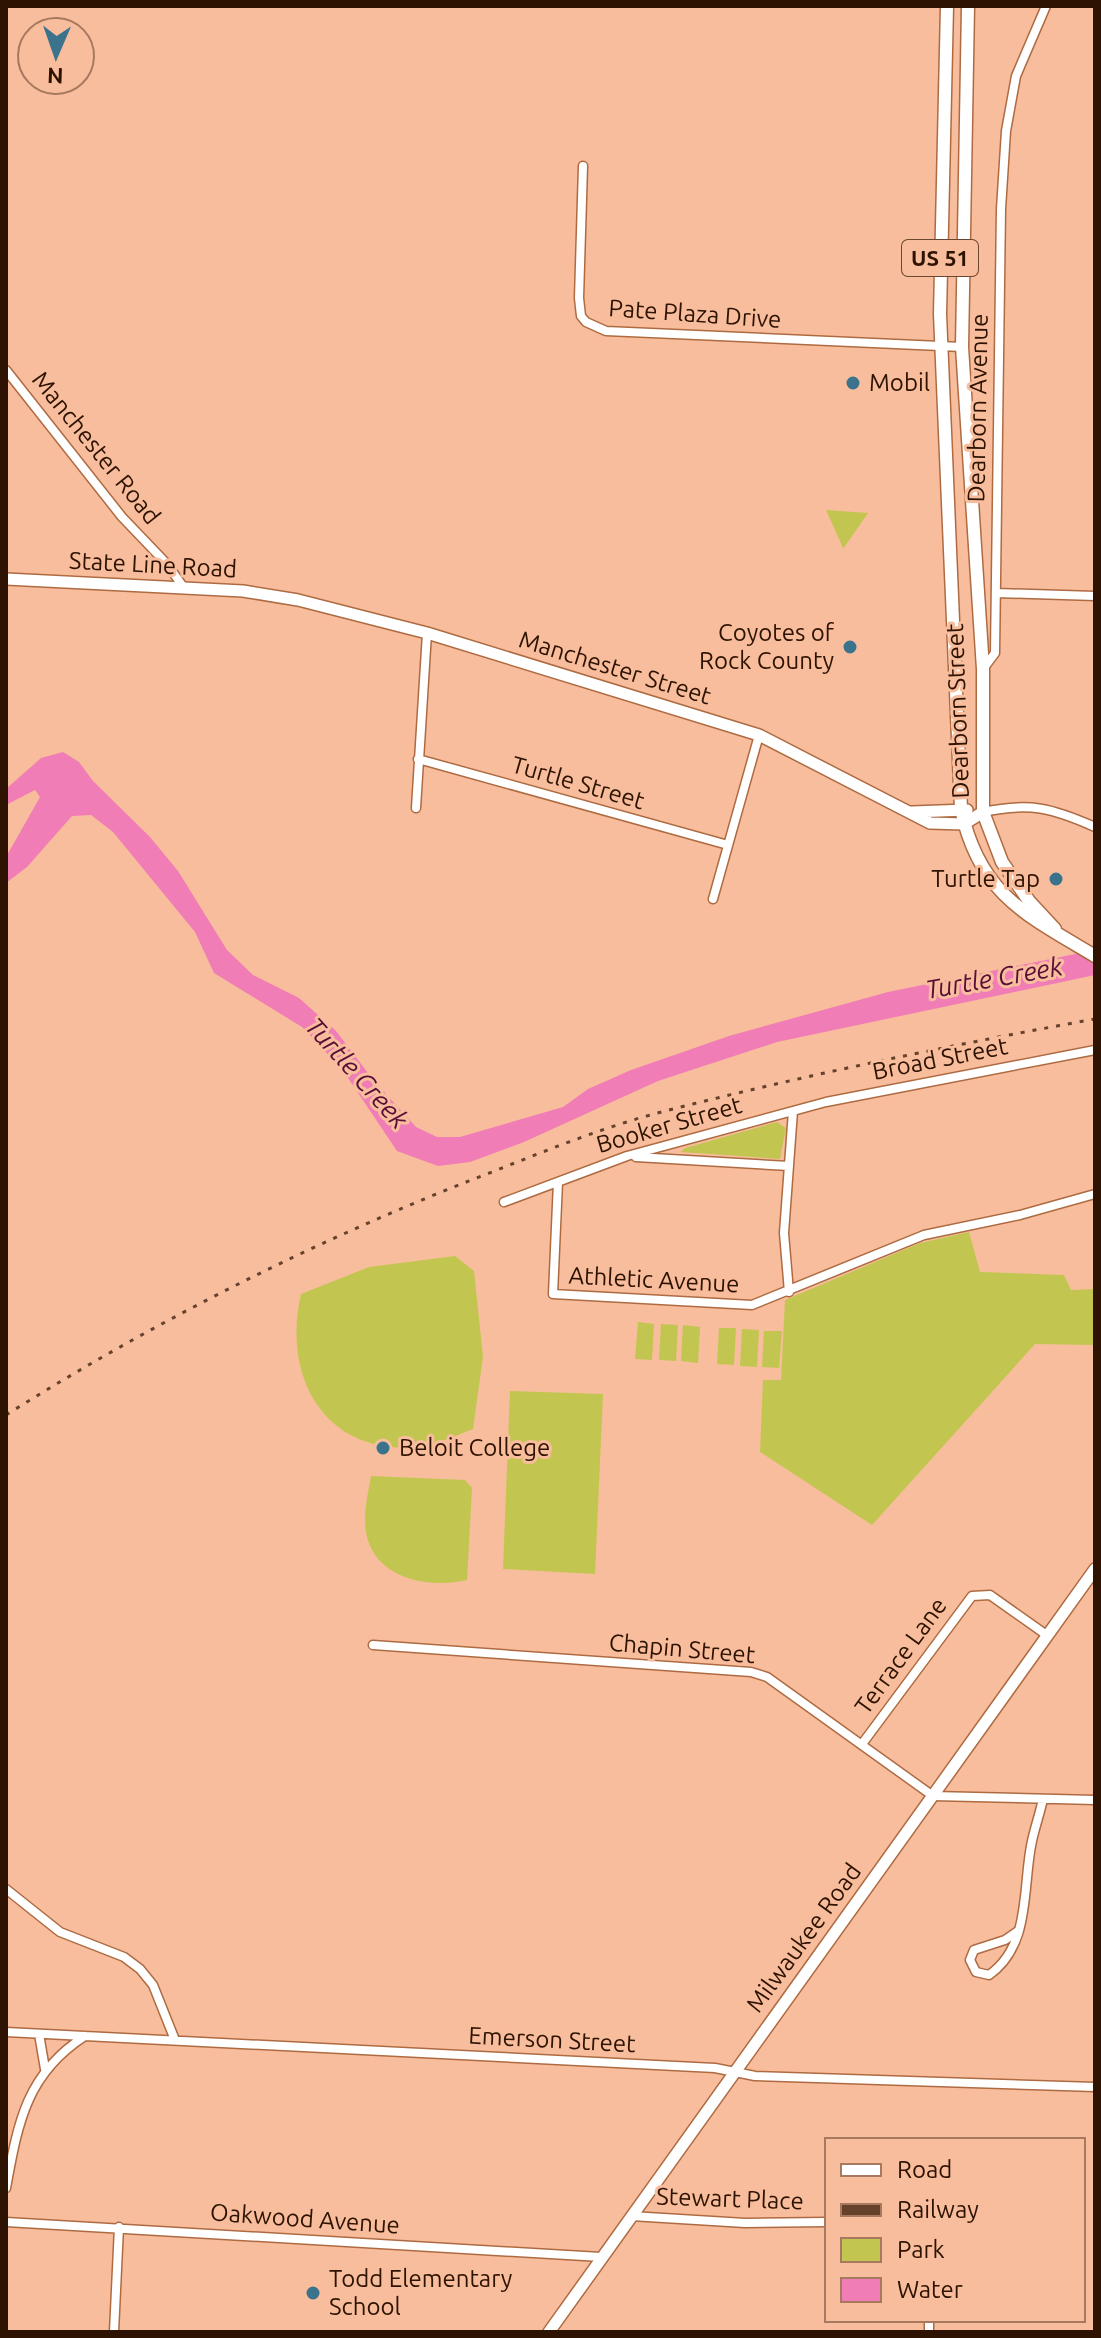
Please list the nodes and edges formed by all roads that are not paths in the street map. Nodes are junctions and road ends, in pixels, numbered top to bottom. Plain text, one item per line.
1 (947, 6) edge
2 (968, 6) edge
3 (1046, 6) edge
4 (583, 166) dead end
5 (940, 347) junction
6 (962, 347) junction
7 (6, 370) edge
8 (6, 579) edge
9 (184, 588) junction
10 (997, 593) junction
11 (1095, 596) edge
12 (298, 600) joint
13 (427, 633) junction
14 (983, 669) junction
15 (759, 735) junction
16 (418, 759) junction
17 (416, 808) dead end
18 (961, 809) junction
19 (906, 812) junction
20 (983, 812) junction
21 (964, 824) junction
22 (1095, 827) edge
23 (728, 845) junction
24 (713, 899) dead end
25 (1067, 939) junction
26 (1095, 956) edge
27 (1095, 1050) edge
28 (793, 1111) junction
29 (627, 1156) junction
30 (789, 1166) junction
31 (558, 1182) junction
32 (1095, 1194) edge
33 (504, 1202) dead end
34 (789, 1292) junction
35 (1095, 1569) edge
36 (1048, 1636) junction
37 (373, 1645) dead end
38 (862, 1744) junction
39 (933, 1796) junction
40 (1043, 1799) junction
41 (1095, 1800) edge
42 (6, 1889) edge
43 (1018, 1931) junction
44 (6, 2032) edge
45 (39, 2034) junction
46 (86, 2035) junction
47 (175, 2040) junction
48 (45, 2069) junction
49 (735, 2071) junction
50 (1095, 2087) edge
51 (6, 2188) edge
52 (631, 2216) junction
53 (6, 2222) edge
54 (825, 2222) edge
55 (119, 2227) junction
56 (601, 2257) junction
57 (114, 2332) edge
58 (549, 2332) edge

1 - 5 main road, US 51
2 - 6 main road, US 51
3 - 10 street, Dearborn Avenue
4 - 5 street, Pate Plaza Drive
5 - 6 street, Pate Plaza Drive
5 - 18 main road, Dearborn Street / US 51
6 - 14 main road, Dearborn Street / US 51
7 - 9 street, Manchester Road
8 - 9 street, State Line Road
9 - 12 street, State Line Road
10 - 11 street
10 - 14 street, Dearborn Avenue
12 - 13 street, Manchester Street
13 - 15 street, Manchester Street
13 - 16 street
14 - 20 main road, Dearborn Street / US 51
15 - 19 street, Manchester Street
15 - 23 street
16 - 17 street
16 - 23 street, Turtle Street
18 - 19 street
18 - 20 street
18 - 21 main road, Dearborn Street / US 51
19 - 21 street, Manchester Street
20 - 21 street
20 - 22 street
20 - 25 main road, Dearborn Street / US 51
21 - 25 main road, Dearborn Street / US 51
23 - 24 street
25 - 26 main road, US 51
27 - 28 street, Broad Street
28 - 29 street, Booker Street
28 - 30 street
29 - 30 street
29 - 31 street, Booker Street
30 - 34 street
31 - 33 street
31 - 34 street, Athletic Avenue
32 - 34 street, Athletic Avenue
35 - 36 street, Milwaukee Road
36 - 38 street, Terrace Lane
36 - 39 street, Milwaukee Road
37 - 38 street, Chapin Street
38 - 39 street, Chapin Street
39 - 40 street
39 - 49 street, Milwaukee Road
40 - 41 street
40 - 43 street
42 - 47 street
43 - 43 street
44 - 45 street, Emerson Street
45 - 46 street, Emerson Street
45 - 48 street
46 - 47 street, Emerson Street
46 - 48 street
47 - 49 street, Emerson Street
48 - 51 street
49 - 50 street, Emerson Street
49 - 52 street, Milwaukee Road
52 - 54 street, Stewart Place
52 - 56 street, Milwaukee Road
53 - 55 street, Oakwood Avenue
55 - 56 street, Oakwood Avenue
55 - 57 street
56 - 58 street, Milwaukee Road

